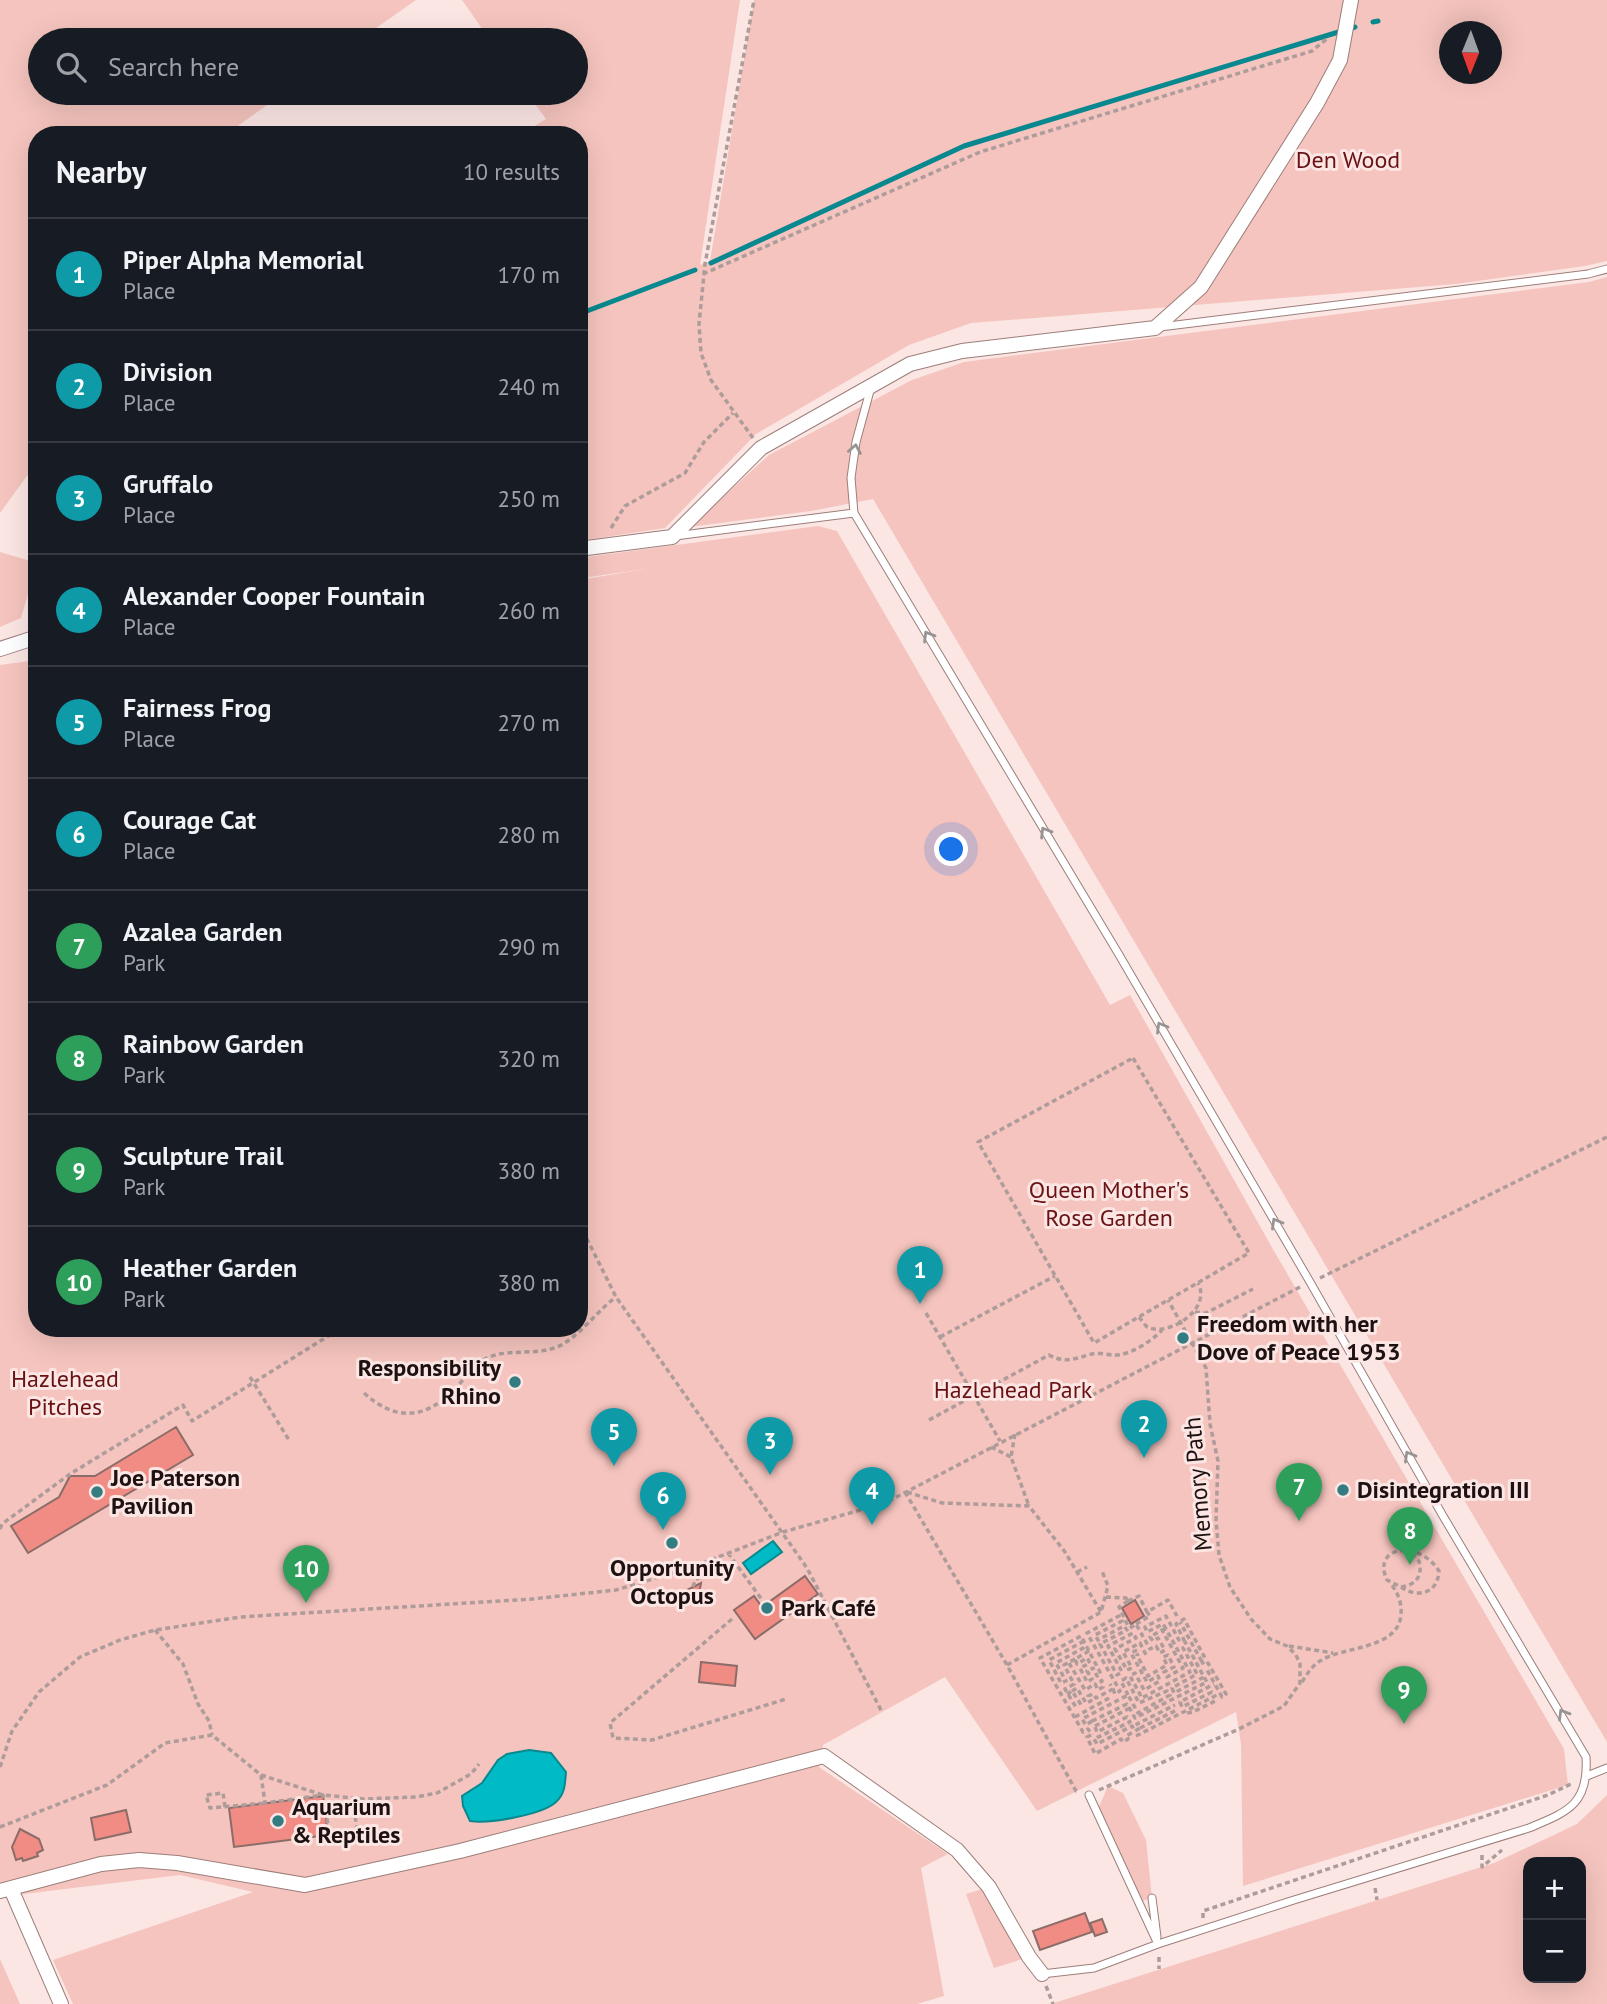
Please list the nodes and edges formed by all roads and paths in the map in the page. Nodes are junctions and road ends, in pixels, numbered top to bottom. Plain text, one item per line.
1 (754, 0) edge
2 (1351, 0) edge
3 (1348, 20) junction
4 (1607, 269) edge
5 (703, 274) junction
6 (1155, 328) junction
7 (871, 387) junction
8 (733, 413) junction
9 (761, 448) junction
10 (854, 513) junction
11 (672, 537) junction
12 (600, 546) junction
13 (588, 548) edge
14 (28, 640) edge
15 (0, 649) edge
16 (1607, 1137) edge
17 (588, 1241) edge
18 (1055, 1276) junction
19 (1310, 1282) junction
20 (1198, 1283) junction
21 (1253, 1289) dead end
22 (616, 1297) junction
23 (1168, 1300) junction
24 (1195, 1311) junction
25 (926, 1313) dead end
26 (1139, 1317) junction
27 (588, 1320) edge
28 (1180, 1321) junction
29 (1162, 1330) junction
30 (326, 1337) edge
31 (570, 1337) edge
32 (939, 1337) junction
33 (1194, 1343) junction
34 (252, 1380) junction
35 (364, 1393) dead end
36 (974, 1396) junction
37 (929, 1420) dead end
38 (1016, 1434) junction
39 (289, 1440) dead end
40 (1001, 1441) junction
41 (991, 1447) junction
42 (1011, 1457) junction
43 (905, 1492) junction
44 (1028, 1506) junction
45 (0, 1529) edge
46 (783, 1532) junction
47 (1408, 1551) junction
48 (728, 1553) junction
49 (1087, 1567) dead end
50 (1102, 1571) dead end
51 (1077, 1572) junction
52 (703, 1576) dead end
53 (1387, 1580) junction
54 (692, 1587) dead end
55 (1401, 1587) junction
56 (1105, 1597) junction
57 (1128, 1601) junction
58 (765, 1604) dead end
59 (1101, 1612) junction
60 (1147, 1612) junction
61 (1177, 1616) dead end
62 (732, 1619) dead end
63 (1136, 1624) junction
64 (1128, 1629) junction
65 (1164, 1629) junction
66 (155, 1630) junction
67 (1184, 1640) junction
68 (1084, 1641) junction
69 (1087, 1646) junction
70 (1187, 1646) junction
71 (1287, 1646) junction
72 (1089, 1651) junction
73 (1336, 1653) junction
74 (1146, 1655) dead end
75 (1075, 1659) junction
76 (1069, 1662) junction
77 (1007, 1665) junction
78 (1206, 1668) dead end
79 (1205, 1677) junction
80 (1106, 1678) dead end
81 (1300, 1683) junction
82 (1110, 1684) dead end
83 (1214, 1684) junction
84 (1113, 1689) junction
85 (1072, 1691) junction
86 (1067, 1694) junction
87 (1128, 1695) junction
88 (1111, 1697) dead end
89 (786, 1699) dead end
90 (1217, 1700) dead end
91 (1082, 1706) dead end
92 (1176, 1707) dead end
93 (1130, 1708) junction
94 (1077, 1709) dead end
95 (882, 1712) dead end
96 (1184, 1713) junction
97 (1074, 1717) junction
98 (1092, 1721) junction
99 (1094, 1727) junction
100 (1135, 1733) junction
101 (212, 1735) junction
102 (1093, 1737) junction
103 (479, 1764) dead end
104 (0, 1767) edge
105 (1607, 1768) edge
106 (261, 1775) junction
107 (1587, 1776) junction
108 (323, 1795) junction
109 (1089, 1795) junction
110 (352, 1798) junction
111 (265, 1803) junction
112 (225, 1807) junction
113 (0, 1827) edge
114 (1425, 1829) dead end
115 (1427, 1836) junction
116 (6, 1890) edge
117 (1152, 1898) dead end
118 (1202, 1932) junction
119 (1158, 1944) junction
120 (1042, 1975) joint
121 (61, 2004) edge

1 - 5 path
2 - 3 street
3 - 5 path
3 - 6 street
4 - 6 lane
5 - 8 path
6 - 7 street
7 - 9 street
10 -> 7 lane
8 - 9 path
8 - 12 path
9 - 11 street
10 - 11 lane
19 -> 10 lane
11 - 12 street
12 - 13 street
14 - 15 street
16 - 19 path
17 - 22 path
18 - 20 path
18 - 26 path
18 - 32 path
19 - 33 path
107 -> 19 lane
20 - 23 path
20 - 24 path
21 - 24 path
22 - 27 path
22 - 46 path
23 - 26 path
23 - 28 path, Memory Path
24 - 28 path
25 - 32 path
26 - 29 path
28 - 29 path
28 - 33 path, Memory Path
29 - 36 path
30 - 34 path
31 - 35 path
32 - 36 path
33 - 38 path
33 - 71 path, Memory Path
34 - 39 path
34 - 45 path
36 - 37 path
36 - 40 path
38 - 40 path
38 - 42 path
40 - 41 path
41 - 42 path
41 - 43 path
42 - 44 path
43 - 44 path
43 - 46 path
43 - 77 path
44 - 51 path
46 - 48 path
46 - 95 path
47 - 53 path
47 - 55 path
47 - 55 path
48 - 58 path
48 - 66 path
49 - 51 path
50 - 56 path
51 - 59 path
52 - 54 path
53 - 55 path
53 - 73 path
56 - 57 path
56 - 59 path
57 - 60 path
57 - 64 path
59 - 77 path
60 - 61 path
60 - 63 path
62 - 89 path
63 - 64 path
63 - 65 path
64 - 74 path
64 - 84 path
65 - 65 path
65 - 67 path
66 - 101 path
66 - 104 path
67 - 70 path
67 - 83 path
68 - 69 path
68 - 69 path
68 - 97 path
69 - 72 path
70 - 79 path
70 - 79 path
71 - 73 path
71 - 81 path
72 - 75 path
72 - 75 path
73 - 81 path
75 - 76 path
76 - 80 path
76 - 86 path
77 - 109 path
78 - 83 path
79 - 93 path
81 - 109 path
82 - 84 path
83 - 96 path
84 - 85 path
85 - 86 path
85 - 91 path
86 - 94 path
87 - 87 path
87 - 98 path
88 - 97 path
90 - 96 path
92 - 100 path
93 - 98 path
93 - 99 path
96 - 100 path
97 - 102 path
98 - 99 path
99 - 102 path
100 - 102 path
100 - 102 path
101 - 106 path
101 - 113 path
103 - 110 path
105 - 107 lane
106 - 108 path
106 - 111 path
107 - 115 path
107 - 118 lane
108 - 110 path
108 - 110 path
108 - 111 path
109 - 119 lane
111 - 112 path
112 - 112 path
114 - 115 path
115 - 118 path
116 - 120 street
116 - 121 street
117 - 119 lane
118 - 119 lane
119 - 120 lane

